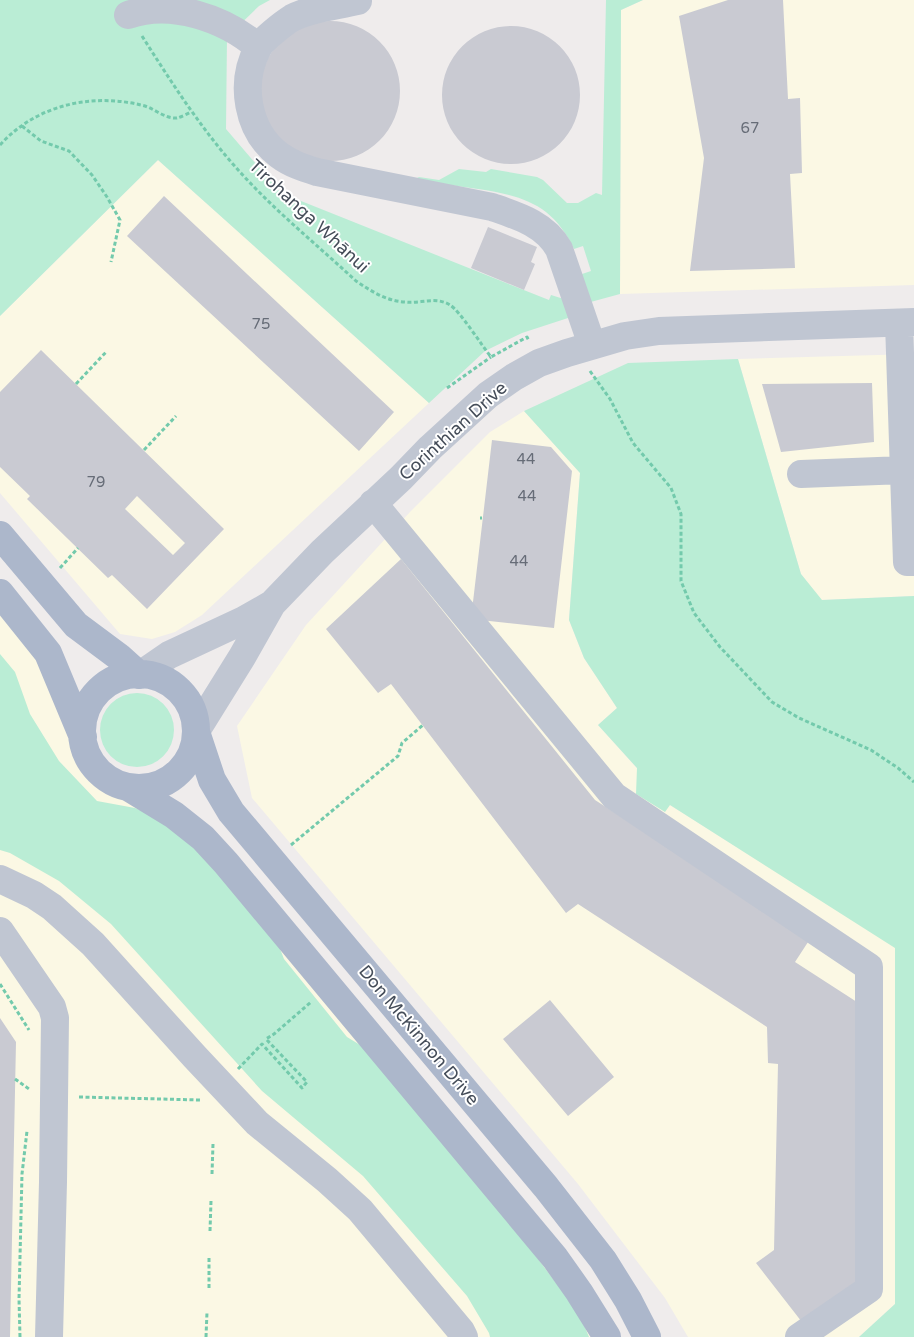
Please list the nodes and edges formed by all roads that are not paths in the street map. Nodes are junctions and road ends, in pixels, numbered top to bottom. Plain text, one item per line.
1 (358, 1) edge
2 (128, 15) road end
3 (258, 46) junction
4 (906, 322) edge
5 (591, 358) junction
6 (904, 470) junction
7 (802, 474) dead end
8 (374, 503) junction
9 (0, 535) edge
10 (914, 562) edge
11 (0, 594) edge
12 (272, 604) junction
13 (140, 675) junction
14 (196, 732) junction
15 (83, 737) junction
16 (128, 787) junction
17 (0, 879) edge
18 (0, 931) edge
19 (49, 1337) edge
20 (464, 1337) edge
21 (607, 1337) edge
22 (647, 1337) edge
23 (799, 1337) edge

1 - 3 street
2 - 3 street
3 - 5 street
4 - 5 street, Corinthian Drive
4 - 6 street
5 - 8 street, Corinthian Drive
6 - 7 street
6 - 10 street
8 - 12 street, Corinthian Drive
8 - 23 street
9 - 13 main road
11 - 15 main road
12 - 13 street, Corinthian Drive
12 - 14 street, Corinthian Drive
13 - 14 main road
13 - 15 main road
14 - 16 main road
14 - 22 main road, Don McKinnon Drive
15 - 16 main road
16 - 21 main road
17 - 20 street
18 - 19 street

